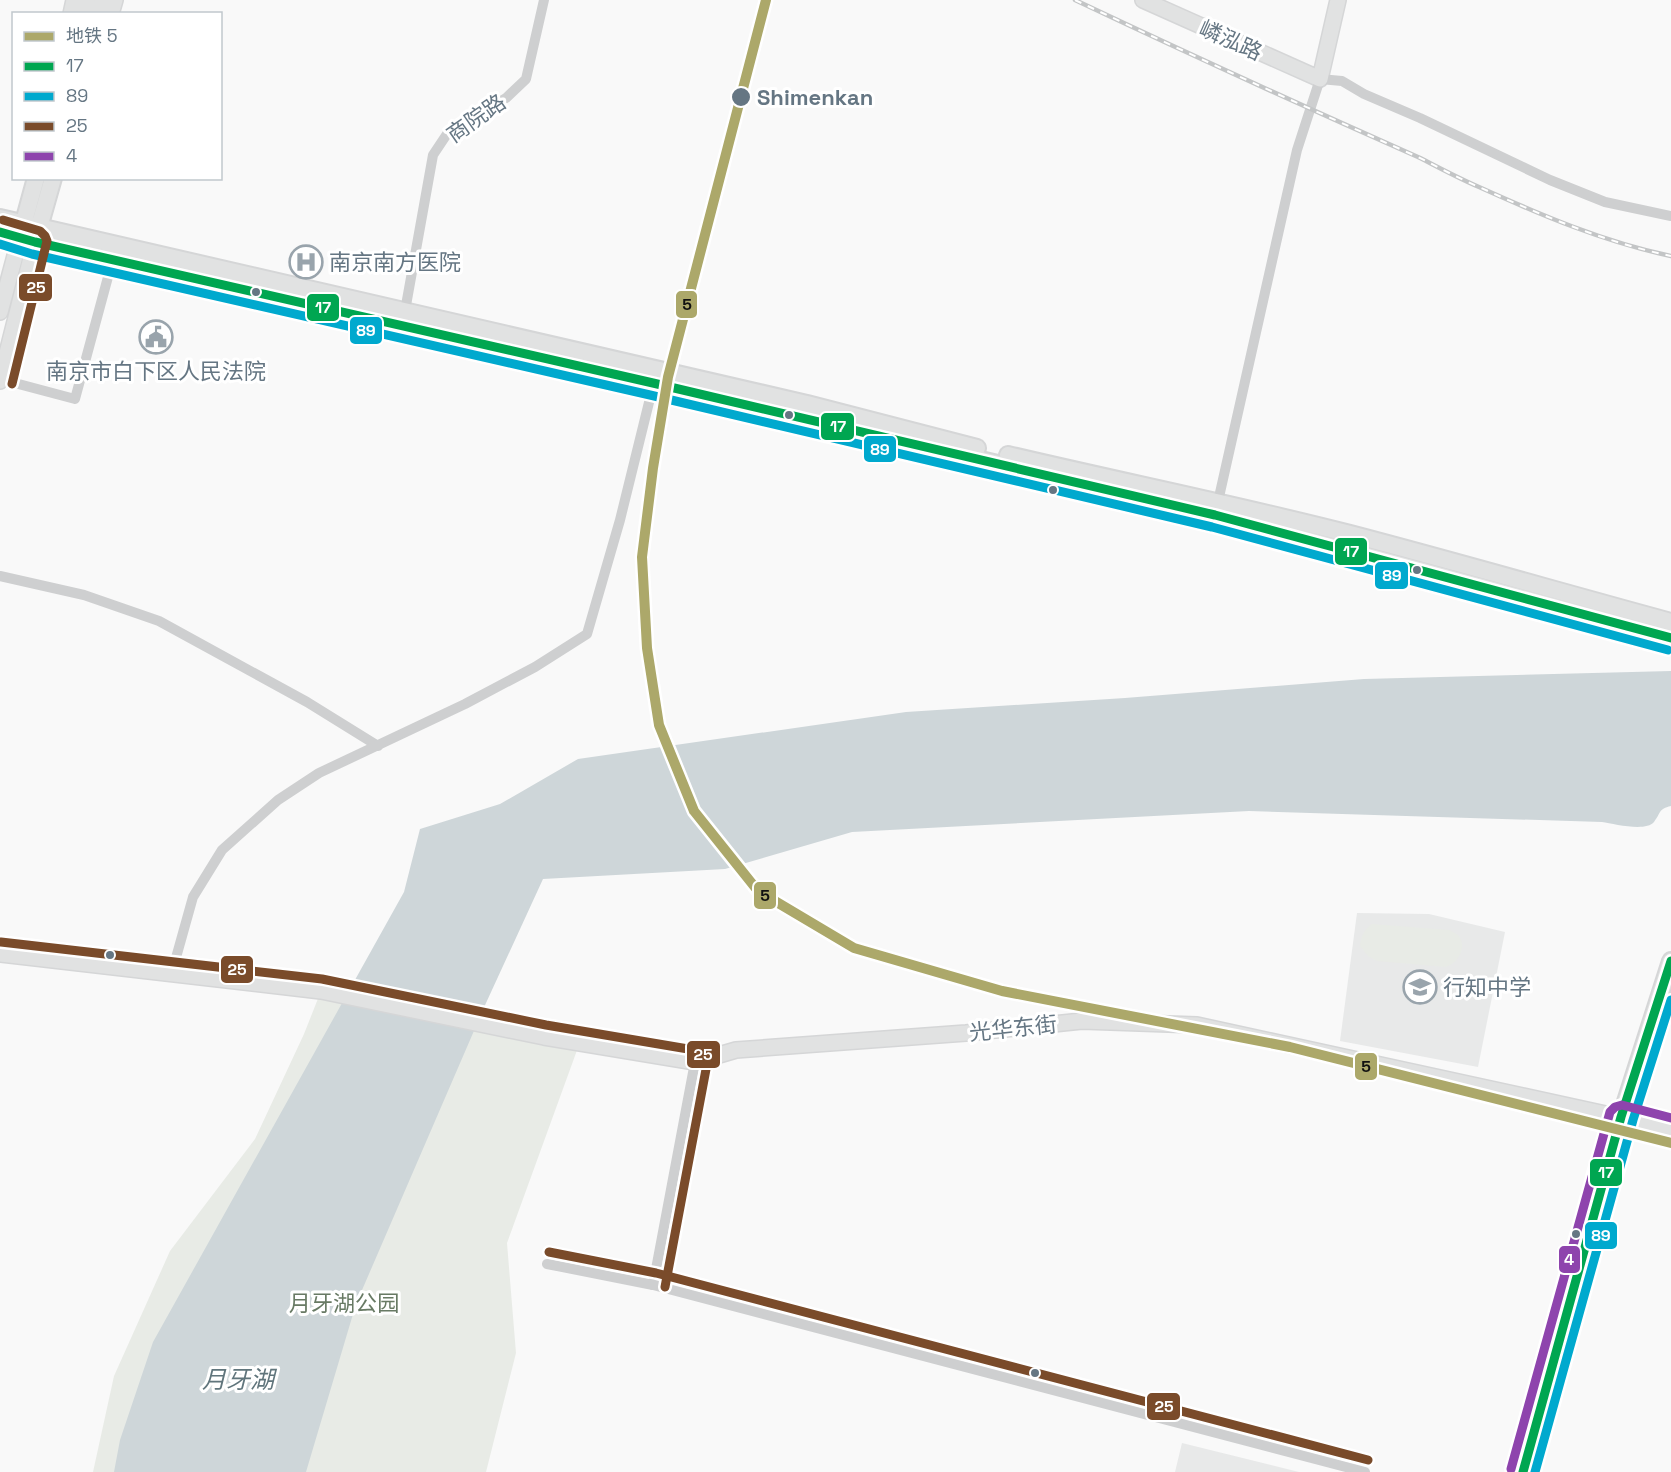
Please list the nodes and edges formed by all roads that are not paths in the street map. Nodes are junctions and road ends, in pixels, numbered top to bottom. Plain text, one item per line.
1 (115, 0) edge
2 (544, 0) edge
3 (1143, 0) edge
4 (1338, 0) edge
5 (90, 8) edge
6 (1320, 79) junction
7 (36, 180) edge
8 (52, 180) edge
9 (1671, 216) edge
10 (0, 218) edge
11 (0, 232) edge
12 (30, 232) junction
13 (108, 277) dead end
14 (405, 311) junction
15 (0, 312) edge
16 (656, 377) junction
17 (0, 380) edge
18 (1216, 508) junction
19 (0, 576) edge
20 (1671, 622) edge
21 (1671, 638) edge
22 (378, 746) junction
23 (0, 954) edge
24 (1671, 961) edge
25 (172, 972) junction
26 (695, 1062) junction
27 (1620, 1117) junction
28 (1671, 1130) edge
29 (547, 1264) dead end
30 (653, 1285) junction
31 (1365, 1472) edge
32 (1523, 1472) edge

1 - 5 street
2 - 14 street, 商院路
3 - 6 street, 嶙泓路
4 - 6 street
6 - 9 street
6 - 18 street
7 - 12 main road
8 - 12 main road
10 - 12 main road
11 - 12 main road
12 - 14 main road
12 - 15 street
12 - 16 main road
12 - 17 street
13 - 17 street
14 - 16 main road
16 - 18 main road
16 - 22 street
18 - 20 main road
18 - 21 main road
19 - 22 street
22 - 25 street
23 - 25 street, 光华东街
24 - 27 main road
25 - 26 street, 光华东街
26 - 27 street, 光华东街
26 - 30 street
27 - 28 main road
27 - 32 main road
29 - 30 street
30 - 31 street

